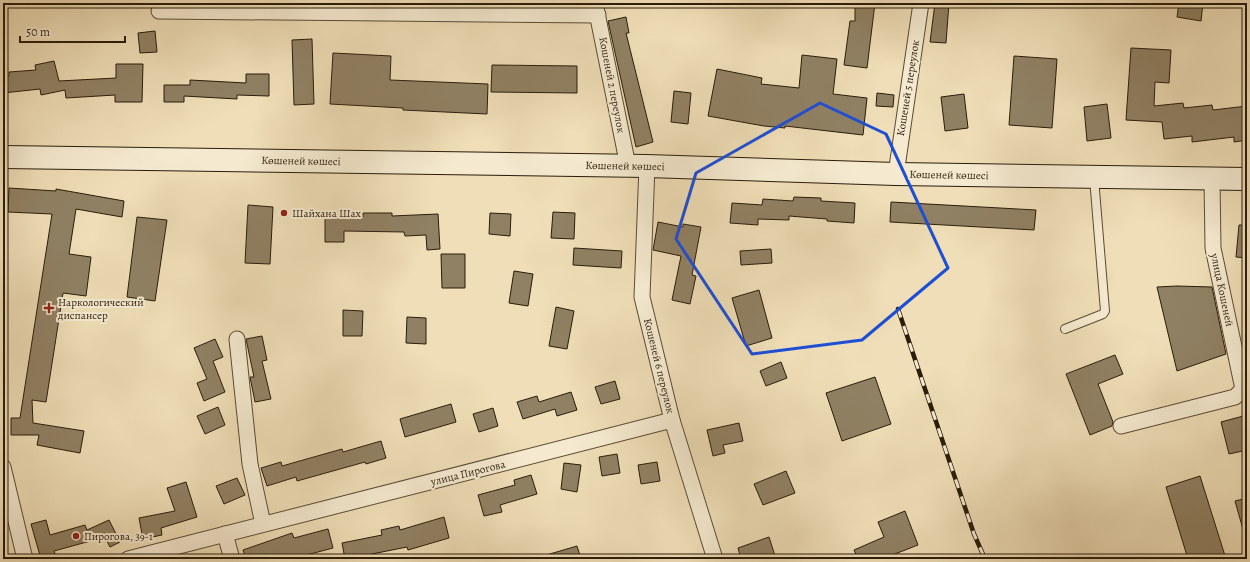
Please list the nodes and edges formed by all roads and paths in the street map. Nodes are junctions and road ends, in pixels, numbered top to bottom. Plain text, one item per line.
1 (921, 3) edge
2 (597, 9) edge
3 (160, 11) dead end
4 (3, 157) edge
5 (638, 166) junction
6 (896, 174) junction
7 (1093, 177) junction
8 (1212, 179) junction
9 (1247, 179) edge
10 (1065, 329) dead end
11 (237, 339) dead end
12 (672, 420) junction
13 (1121, 426) dead end
14 (3, 467) edge
15 (263, 524) junction
16 (225, 534) junction
17 (25, 559) edge
18 (128, 559) edge
19 (232, 559) edge
20 (715, 559) edge

1 - 6 street, Кошеней 5 переулок
2 - 3 street
2 - 5 street, Кошеней 2 переулок
4 - 5 main road, Көшеней көшесі
5 - 6 main road, Көшеней көшесі
5 - 12 street, Кошеней 6 переулок
6 - 7 main road, Көшеней көшесі
7 - 8 main road, Көшеней көшесі
7 - 10 lane
8 - 9 main road, Көшеней көшесі
8 - 13 street, улица Кошеней
11 - 15 street
12 - 15 street, улица Пирогова
12 - 20 street, Кошеней 6 переулок
14 - 17 street
15 - 16 street, улица Пирогова
16 - 18 street, улица Пирогова
16 - 19 street

